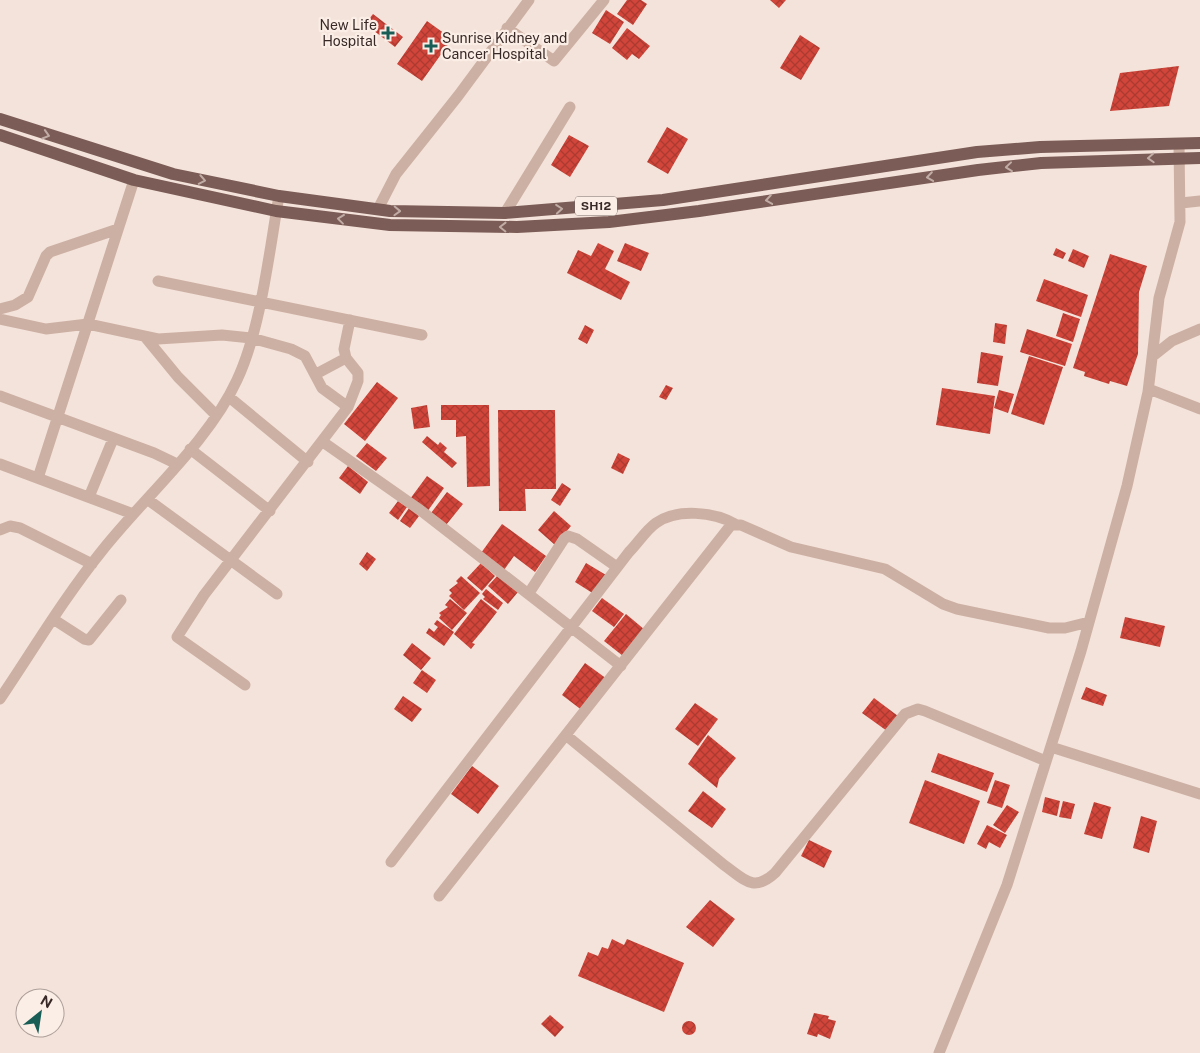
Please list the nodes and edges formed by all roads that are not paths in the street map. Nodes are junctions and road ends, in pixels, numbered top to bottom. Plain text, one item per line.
1 (529, 0) edge
2 (600, 2) edge
3 (507, 28) junction
4 (570, 107) dead end
5 (0, 119) edge
6 (0, 135) edge
7 (1200, 143) edge
8 (1180, 144) junction
9 (1180, 157) junction
10 (1200, 158) edge
11 (892, 164) junction
12 (134, 180) junction
13 (895, 182) junction
14 (279, 196) junction
15 (1200, 202) edge
16 (1181, 203) junction
17 (378, 209) junction
18 (276, 211) junction
19 (505, 213) junction
20 (118, 229) junction
21 (158, 281) dead end
22 (259, 302) junction
23 (0, 309) edge
24 (0, 320) edge
25 (350, 320) junction
26 (88, 324) junction
27 (1200, 329) edge
28 (422, 335) dead end
29 (146, 338) junction
30 (251, 338) junction
31 (1153, 356) junction
32 (346, 358) junction
33 (316, 374) junction
34 (1148, 389) junction
35 (0, 396) edge
36 (229, 397) junction
37 (348, 407) junction
38 (1200, 409) edge
39 (216, 415) junction
40 (58, 418) junction
41 (113, 439) junction
42 (322, 442) junction
43 (190, 449) junction
44 (308, 462) junction
45 (0, 464) edge
46 (177, 464) junction
47 (38, 478) junction
48 (88, 497) junction
49 (147, 499) junction
50 (270, 511) junction
51 (134, 514) junction
52 (735, 524) junction
53 (0, 530) edge
54 (232, 561) junction
55 (92, 564) junction
56 (617, 567) junction
57 (277, 594) dead end
58 (529, 594) junction
59 (121, 600) dead end
60 (53, 619) junction
61 (1089, 622) junction
62 (571, 628) junction
63 (621, 666) junction
64 (245, 685) dead end
65 (0, 699) edge
66 (567, 736) junction
67 (1051, 747) junction
68 (1046, 761) junction
69 (1200, 794) edge
70 (391, 862) dead end
71 (439, 896) dead end
72 (938, 1053) edge

1 - 3 street
2 - 3 street
3 - 17 street
4 - 19 street
5 -> 14 main road, SH12
6 - 12 main road
7 - 8 main road, SH12
8 - 9 street
8 - 11 main road, SH12
9 - 10 main road
9 -> 13 main road
9 - 16 street
11 - 13 main road
19 -> 11 main road, SH12
12 - 18 main road
12 - 20 street
13 -> 18 main road
14 - 17 main road, SH12
14 - 18 street
15 - 16 street
16 - 31 street
17 -> 19 main road, SH12
18 - 22 street
20 - 23 street
20 - 26 street
21 - 22 street
22 - 25 street
22 - 30 street
24 - 26 street
25 - 28 street
25 - 32 street
26 - 29 street
26 - 40 street
27 - 31 street
29 - 30 street
29 - 39 street
30 - 33 street
30 - 36 street
31 - 34 street
32 - 33 street
32 - 37 street
33 - 37 street
34 - 38 street
34 - 61 street
35 - 40 street
36 - 39 street
36 - 44 street
37 - 42 street
39 - 43 street
40 - 41 street
40 - 47 street
41 - 46 street
41 - 48 street
42 - 44 street
42 - 58 street
43 - 46 street
43 - 50 street
44 - 50 street
45 - 47 street
46 - 49 street
47 - 48 street
48 - 51 street
49 - 51 street
49 - 54 street
50 - 54 street
51 - 55 street
52 - 56 street
52 - 61 street
52 - 63 street
53 - 55 street
54 - 57 street
54 - 64 street
55 - 60 street
56 - 58 street
56 - 62 street
58 - 62 street
59 - 60 street
60 - 65 street
61 - 67 street
62 - 63 street
62 - 70 street
63 - 66 street
66 - 68 street
66 - 71 street
67 - 68 street
67 - 69 street
68 - 72 street

